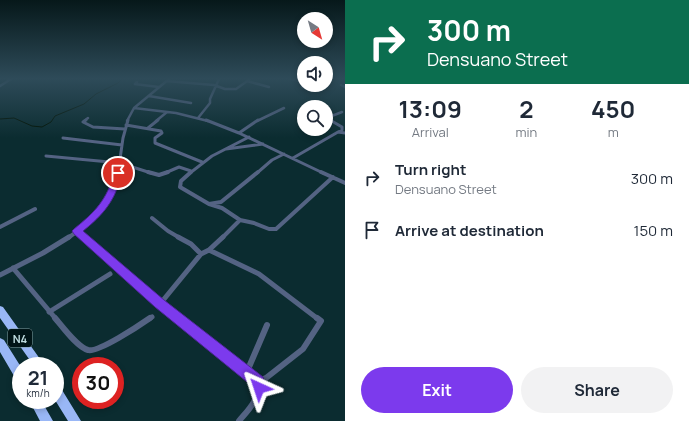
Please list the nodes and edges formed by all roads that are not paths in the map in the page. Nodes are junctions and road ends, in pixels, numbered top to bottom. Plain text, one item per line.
1 (146, 99) edge
2 (165, 99) edge
3 (210, 99) edge
4 (190, 103) dead end
5 (134, 108) junction
6 (284, 108) dead end
7 (166, 112) junction
8 (342, 112) dead end
9 (88, 118) dead end
10 (198, 118) junction
11 (126, 127) junction
12 (148, 128) junction
13 (338, 132) junction
14 (239, 133) junction
15 (345, 133) edge
16 (249, 137) junction
17 (63, 138) dead end
18 (263, 144) junction
19 (122, 145) junction
20 (224, 149) junction
21 (284, 154) junction
22 (46, 156) dead end
23 (293, 158) junction
24 (202, 162) junction
25 (120, 163) junction
26 (191, 171) junction
27 (333, 177) junction
28 (345, 183) edge
29 (221, 202) junction
30 (209, 204) junction
31 (222, 208) junction
32 (35, 209) dead end
33 (152, 218) dead end
34 (240, 220) junction
35 (0, 227) edge
36 (77, 231) junction
37 (209, 250) junction
38 (201, 254) junction
39 (14, 268) junction
40 (110, 274) dead end
41 (0, 275) edge
42 (160, 304) junction
43 (0, 310) edge
44 (49, 312) junction
45 (152, 317) dead end
46 (267, 325) dead end
47 (0, 342) edge
48 (34, 357) edge
49 (12, 361) edge
50 (246, 374) junction
51 (258, 382) junction
52 (64, 403) edge
53 (40, 409) edge
54 (47, 421) edge
55 (75, 421) edge
56 (239, 421) edge

1 - 5 street
2 - 4 street
3 - 10 street
5 - 7 street
5 - 11 street
6 - 14 street
7 - 10 street
7 - 12 street
8 - 13 street
9 - 11 street
10 - 14 street
11 - 12 street
11 - 19 street
12 - 24 street
13 - 15 street
13 - 23 street
14 - 16 street
16 - 18 street
16 - 20 street
17 - 19 street
18 - 20 street
18 - 21 street
19 - 25 street
20 - 24 street
21 - 23 street
21 - 29 street
22 - 25 street
23 - 27 street
24 - 26 street
25 - 26 street
25 - 36 street
26 - 30 street
27 - 28 street
27 - 34 street
29 - 30 street
29 - 31 street
30 - 31 street
31 - 34 street
32 - 35 street
33 - 38 street
34 - 37 street
36 - 39 street
36 - 42 street
37 - 38 street
37 - 51 street
38 - 42 street
39 - 41 street
39 - 44 street
40 - 44 street
42 - 50 street
43 - 48 highway, N4
44 - 45 street
46 - 50 street
47 - 49 highway, N4
50 - 51 street
51 - 56 street
52 - 55 highway
53 - 54 highway

